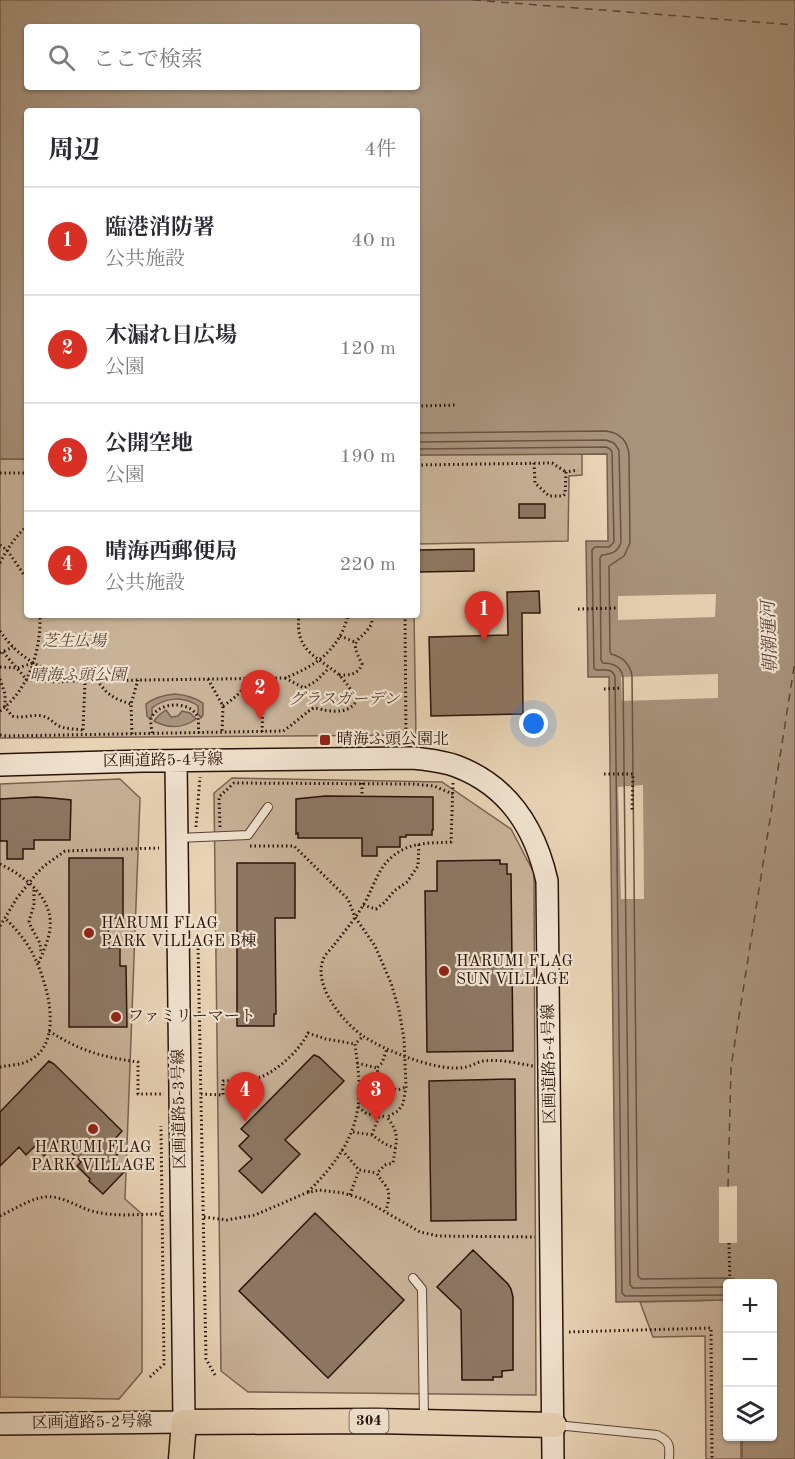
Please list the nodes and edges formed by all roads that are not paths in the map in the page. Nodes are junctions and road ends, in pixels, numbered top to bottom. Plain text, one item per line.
1 (176, 761) junction
2 (0, 765) edge
3 (268, 807) dead end
4 (183, 841) junction
5 (413, 1278) dead end
6 (184, 1422) junction
7 (424, 1422) junction
8 (0, 1424) edge
9 (554, 1425) junction
10 (181, 1459) edge
11 (187, 1459) edge
12 (554, 1459) edge
13 (669, 1459) edge

1 - 2 street, 区画道路5-4号線
1 - 4 street, 区画道路5-3号線
1 - 9 street, 区画道路5-4号線
3 - 4 lane
4 - 6 street, 区画道路5-3号線
5 - 7 lane
6 - 7 main road, 304
6 - 8 street, 区画道路5-2号線
6 - 10 main road
6 - 11 main road
7 - 9 main road, 304
9 - 12 street, 区画道路5-4号線
9 - 13 lane

